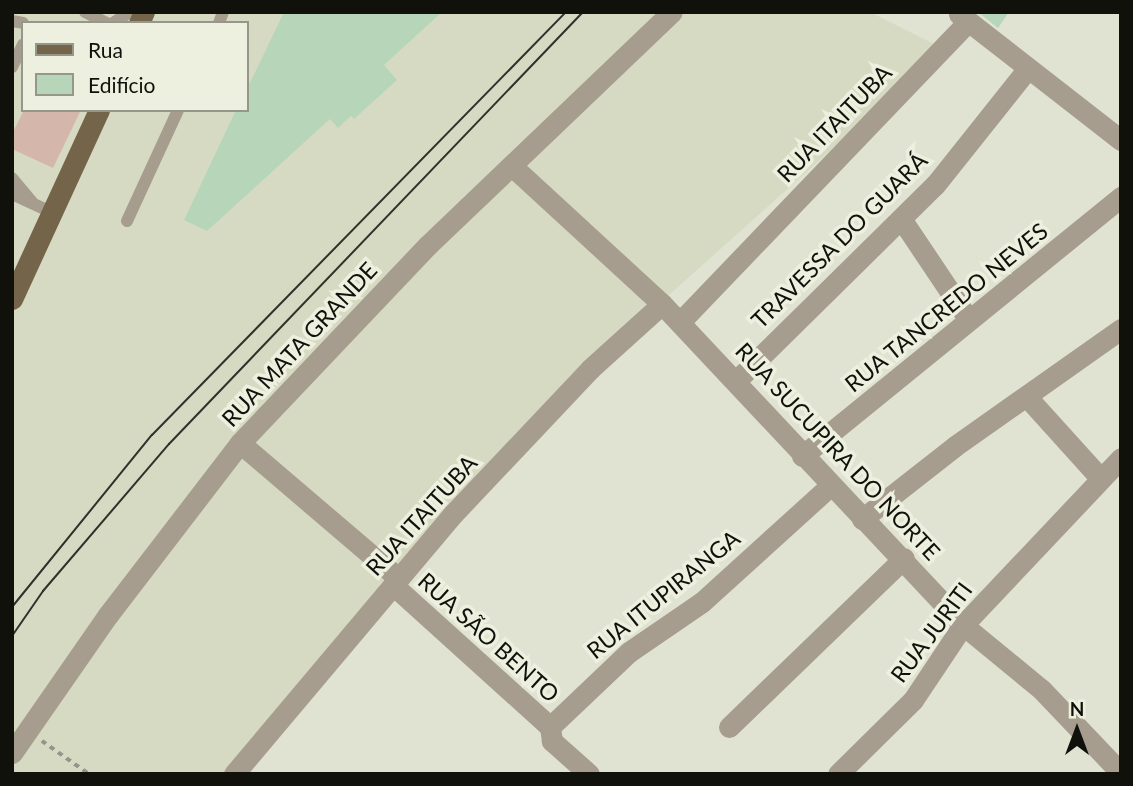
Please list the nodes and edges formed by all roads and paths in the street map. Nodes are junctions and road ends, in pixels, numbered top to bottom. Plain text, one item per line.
1 (85, 12) edge
2 (672, 12) edge
3 (963, 17) edge
4 (103, 21) edge
5 (21, 48) edge
6 (12, 67) edge
7 (1028, 68) junction
8 (98, 112) edge
9 (177, 112) edge
10 (1121, 140) edge
11 (513, 167) junction
12 (12, 178) edge
13 (12, 194) edge
14 (1121, 197) edge
15 (42, 208) junction
16 (902, 220) junction
17 (127, 221) dead end
18 (12, 299) edge
19 (662, 304) junction
20 (969, 320) junction
21 (680, 322) junction
22 (1121, 329) edge
23 (737, 380) junction
24 (1027, 397) junction
25 (240, 443) junction
26 (802, 456) junction
27 (1121, 458) edge
28 (1101, 479) junction
29 (830, 486) junction
30 (862, 519) junction
31 (904, 558) junction
32 (396, 581) junction
33 (963, 625) junction
34 (555, 721) junction
35 (729, 727) dead end
36 (29, 731) junction
37 (12, 753) edge
38 (1121, 773) edge
39 (89, 774) edge
40 (234, 774) edge
41 (589, 774) edge
42 (838, 774) edge

1 - 4 lane
2 - 11 street, RUA MATA GRANDE
3 - 7 street
3 - 21 street, RUA ITAITUBA
5 - 6 lane
7 - 10 street
7 - 16 street, TRAVESSA DO GUARÁ
8 - 15 main road
9 - 17 lane
11 - 19 street, RUA SUCUPIRA DO NORTE
11 - 25 street, RUA MATA GRANDE
12 - 15 lane
13 - 15 lane
14 - 20 street, RUA TANCREDO NEVES
15 - 18 main road
16 - 20 street
16 - 23 street, TRAVESSA DO GUARÁ
19 - 21 street, RUA SUCUPIRA DO NORTE
19 - 32 street, RUA ITAITUBA
20 - 26 street, RUA TANCREDO NEVES
21 - 23 street, RUA SUCUPIRA DO NORTE
22 - 24 street
23 - 26 street, RUA SUCUPIRA DO NORTE
24 - 28 street
24 - 30 street
25 - 32 street, RUA SÃO BENTO
25 - 36 street, RUA MATA GRANDE
26 - 29 street, RUA SUCUPIRA DO NORTE
27 - 28 street, RUA JURITI
28 - 33 street, RUA JURITI
29 - 30 street, RUA SUCUPIRA DO NORTE
29 - 34 street, RUA ITUPIRANGA
30 - 31 street, RUA SUCUPIRA DO NORTE
31 - 33 street, RUA SUCUPIRA DO NORTE
31 - 35 street
32 - 34 street, RUA SÃO BENTO
32 - 40 street, RUA ITAITUBA
33 - 38 street, RUA SUCUPIRA DO NORTE
33 - 42 street, RUA JURITI
34 - 41 street, RUA SÃO BENTO
36 - 37 street, RUA MATA GRANDE
36 - 39 path

